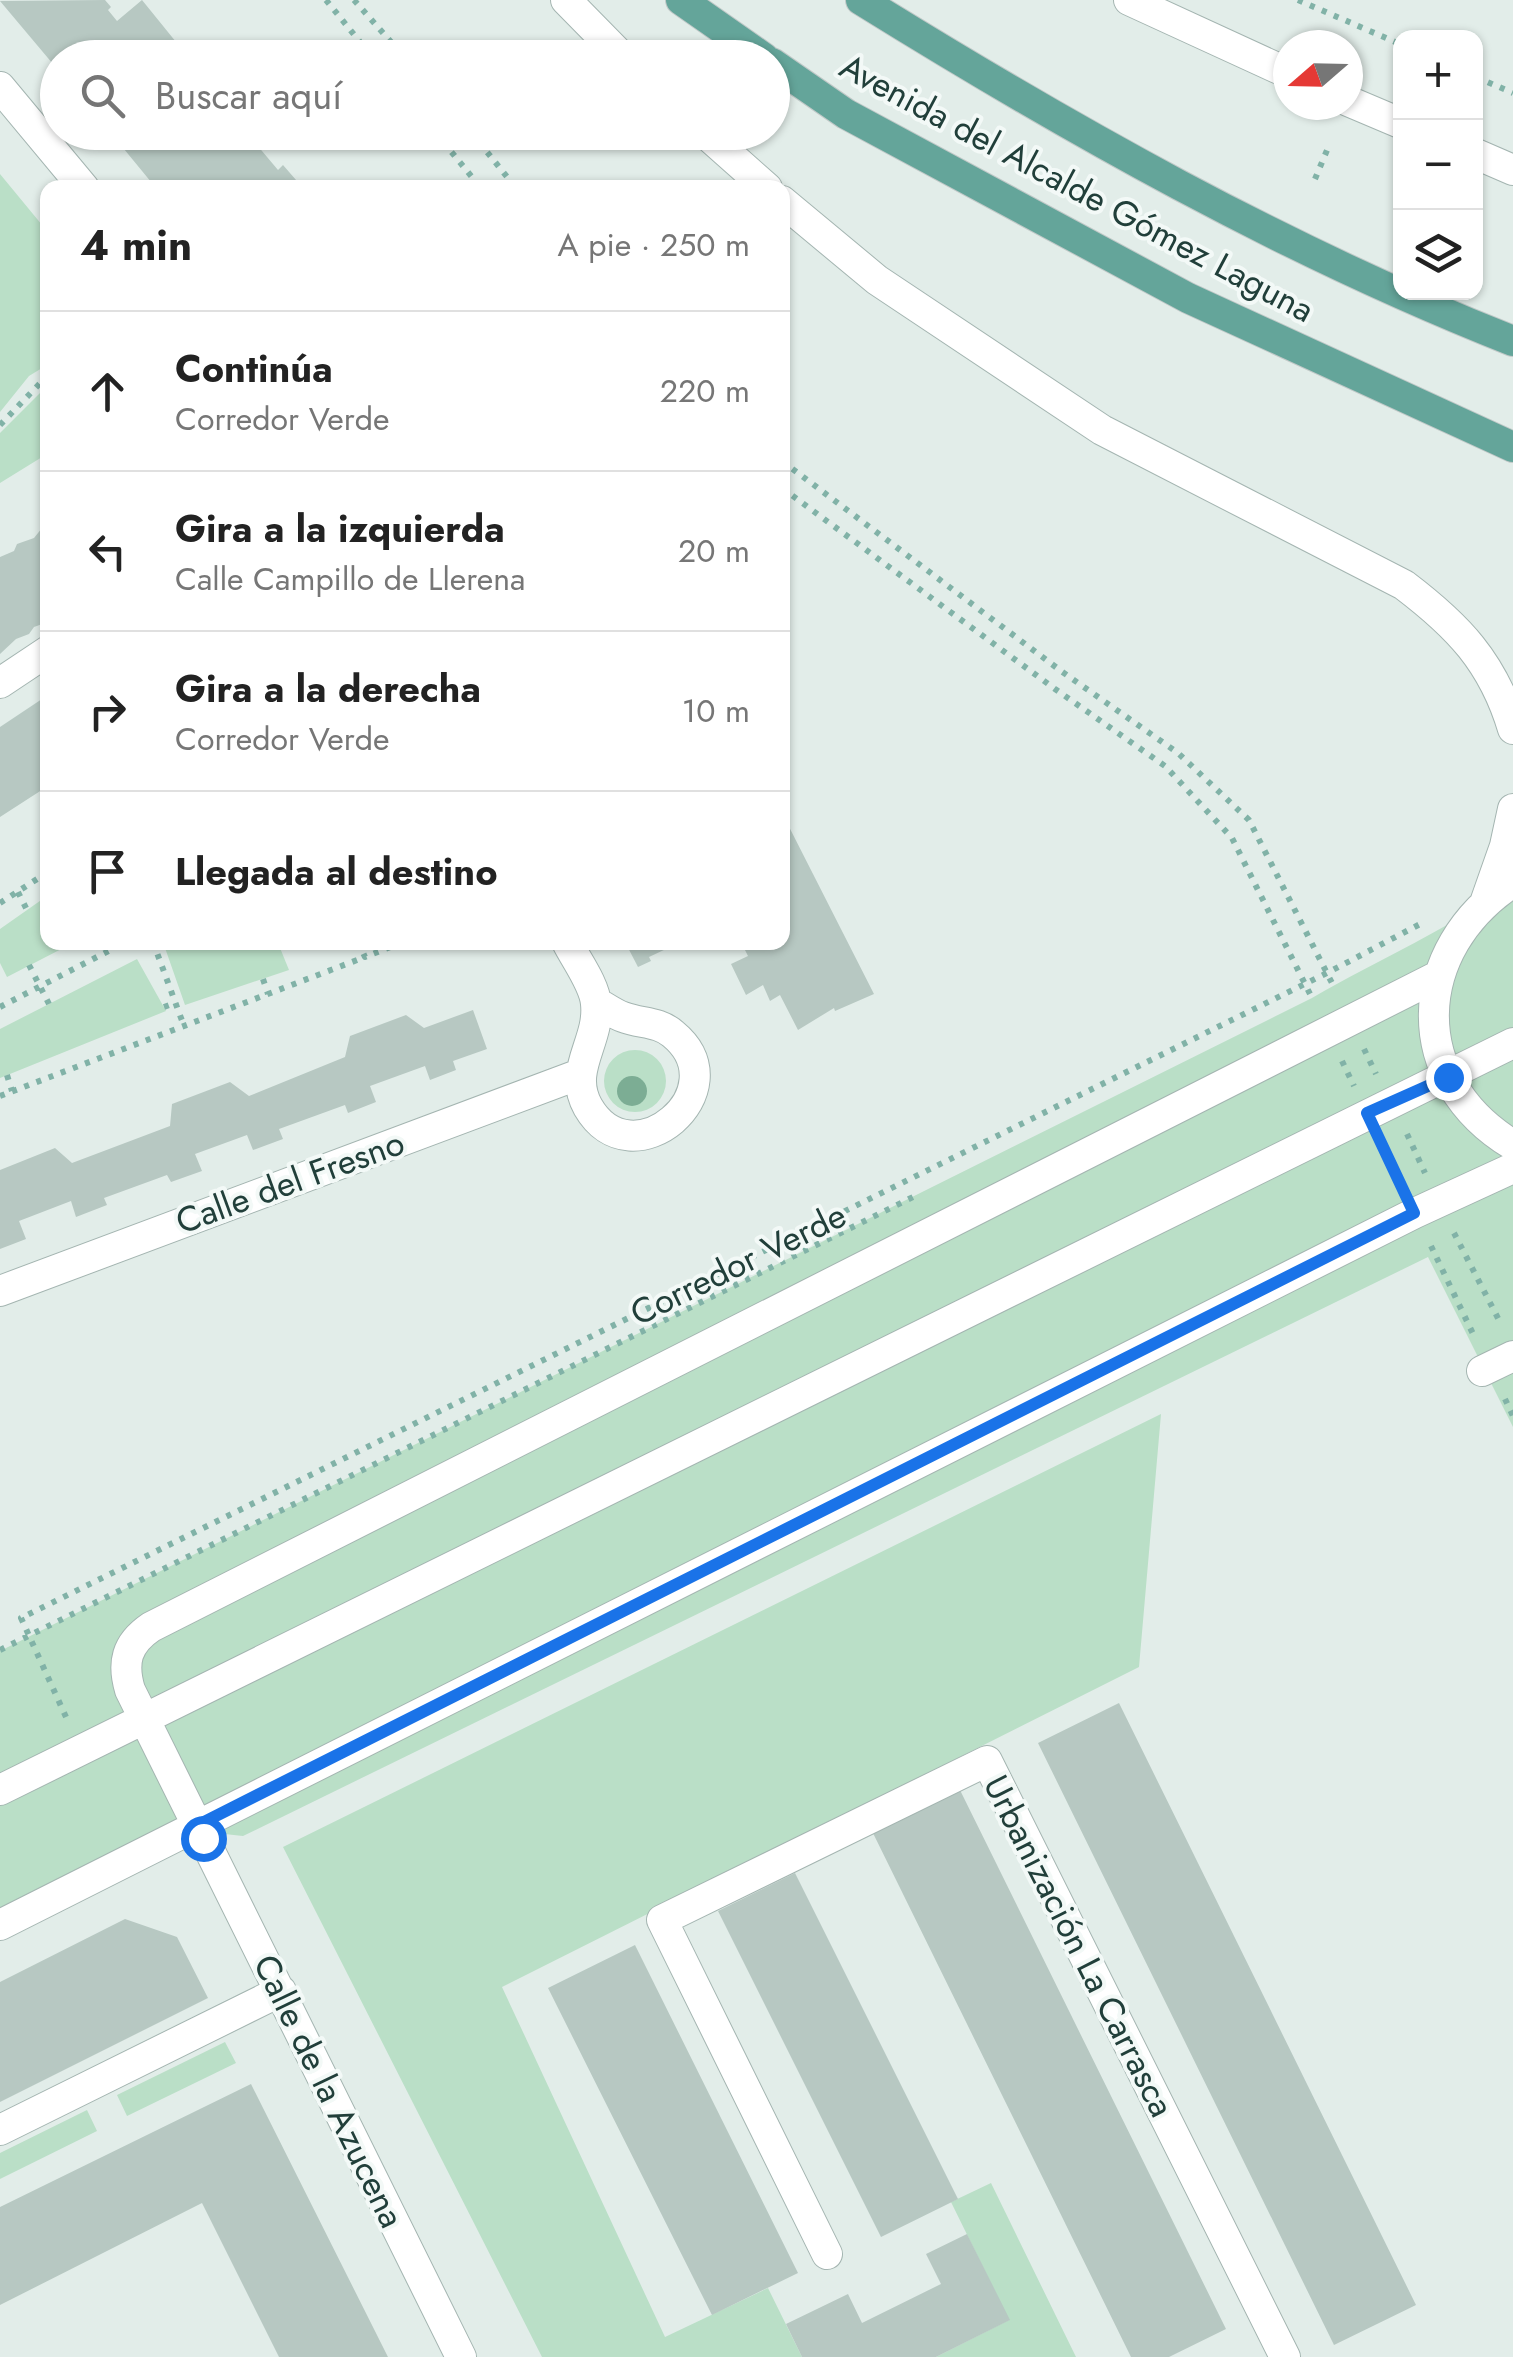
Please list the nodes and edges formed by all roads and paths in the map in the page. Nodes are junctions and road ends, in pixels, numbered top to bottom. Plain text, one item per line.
1 (326, 0) edge
2 (354, 0) edge
3 (566, 0) edge
4 (681, 0) edge
5 (861, 0) edge
6 (1129, 0) edge
7 (1298, 0) edge
8 (358, 40) edge
9 (390, 40) edge
10 (605, 40) edge
11 (738, 40) edge
12 (1393, 41) edge
13 (1273, 66) edge
14 (790, 75) edge
15 (1483, 80) edge
16 (0, 87) edge
17 (1513, 93) edge
18 (1363, 107) edge
19 (1393, 120) edge
20 (40, 135) edge
21 (1330, 143) dead end
22 (52, 150) edge
23 (450, 150) edge
24 (486, 150) edge
25 (724, 150) edge
26 (1483, 157) edge
27 (1513, 170) edge
28 (1314, 179) dead end
29 (77, 180) edge
30 (474, 180) edge
31 (510, 180) edge
32 (758, 180) edge
33 (790, 208) edge
34 (1513, 341) edge
35 (40, 383) edge
36 (0, 425) edge
37 (1513, 447) edge
38 (790, 467) edge
39 (790, 494) edge
40 (40, 656) edge
41 (0, 683) edge
42 (1513, 729) edge
43 (1513, 809) edge
44 (40, 877) edge
45 (1513, 882) edge
46 (18, 892) junction
47 (1486, 900) junction
48 (0, 904) edge
49 (27, 910) dead end
50 (1427, 919) dead end
51 (111, 950) edge
52 (156, 950) edge
53 (362, 950) edge
54 (382, 950) edge
55 (571, 950) edge
56 (365, 956) junction
57 (29, 966) dead end
58 (1327, 973) junction
59 (1438, 976) junction
60 (263, 978) dead end
61 (1305, 984) junction
62 (40, 987) junction
63 (268, 994) junction
64 (596, 1002) junction
65 (175, 1003) junction
66 (49, 1004) dead end
67 (0, 1007) edge
68 (164, 1007) dead end
69 (184, 1026) junction
70 (1339, 1026) junction
71 (1513, 1043) edge
72 (580, 1074) junction
73 (7, 1075) dead end
74 (1448, 1077) junction
75 (12, 1091) junction
76 (0, 1096) edge
77 (1378, 1108) junction
78 (1513, 1144) edge
79 (1513, 1168) edge
80 (920, 1193) dead end
81 (1426, 1208) junction
82 (0, 1291) edge
83 (1497, 1356) edge
84 (1513, 1416) edge
85 (32, 1635) junction
86 (0, 1650) edge
87 (144, 1720) junction
88 (80, 1751) junction
89 (0, 1790) edge
90 (196, 1826) junction
91 (0, 1924) edge
92 (281, 1991) junction
93 (0, 2130) edge
94 (827, 2254) dead end
95 (460, 2357) edge
96 (1285, 2357) edge

1 - 8 path
2 - 9 path
3 - 10 street
4 - 11 main road
5 - 34 main road, Avenida del Alcalde Gómez Laguna
6 - 13 street
7 - 12 path
14 - 37 main road, Avenida del Alcalde Gómez Laguna
15 - 17 path
16 - 20 street
18 - 19 street
21 - 28 path
22 - 29 street
23 - 30 path
24 - 31 path
25 - 32 street
26 - 27 street
33 - 42 street
35 - 36 path
38 - 58 path
39 - 61 path
40 - 41 street
43 - 47 street
44 - 46 path
45 - 47 street
46 - 48 path
46 - 49 path
47 - 59 street
50 - 58 path, Corredor Verde
51 - 62 path
52 - 65 path
53 - 56 path
54 - 56 path
55 - 64 street
56 - 63 path
57 - 62 path
58 - 61 path, Corredor Verde
58 - 70 path
59 - 70 street, Corredor Verde
59 - 74 street
60 - 63 path
61 - 70 path
61 - 85 path, Corredor Verde
62 - 66 path
62 - 67 path
63 - 69 path
64 - 72 street
64 - 72 street
65 - 68 path
65 - 69 path
69 - 75 path
70 - 77 path
70 - 77 path
70 - 87 street, Corredor Verde
71 - 74 street
72 - 82 street, Calle del Fresno
73 - 75 path
74 - 77 street
74 - 78 street
75 - 76 path
77 - 81 path
77 - 81 path
77 - 87 street
79 - 81 street
80 - 85 path, Corredor Verde
81 - 83 path
81 - 83 path
81 - 90 street
83 - 84 path
85 - 86 path, Corredor Verde
85 - 88 path
87 - 88 street
87 - 90 street, Corredor Verde
88 - 89 street
90 - 91 street
90 - 92 street, Calle de la Azucena
92 - 93 street
92 - 95 street, Calle de la Azucena
94 - 96 street, Urbanización La Carrasca

